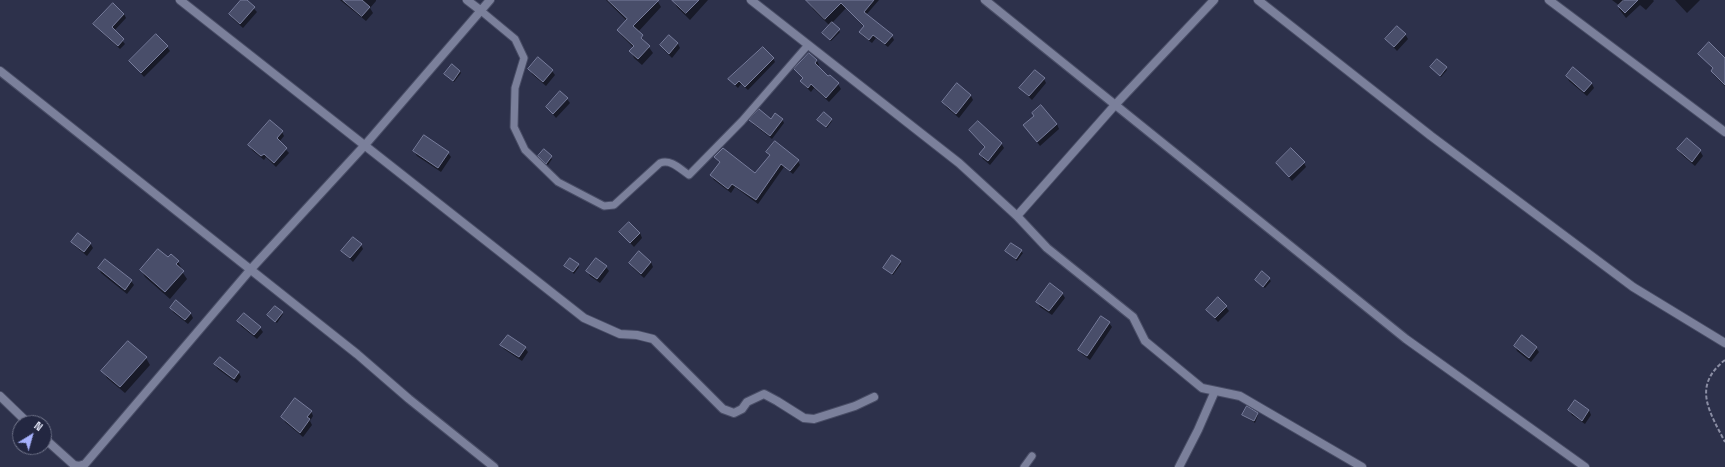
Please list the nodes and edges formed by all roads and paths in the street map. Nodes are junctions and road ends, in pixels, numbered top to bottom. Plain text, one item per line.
1 (180, 0) edge
2 (467, 0) edge
3 (490, 0) edge
4 (751, 0) edge
5 (984, 0) edge
6 (1214, 0) edge
7 (1258, 0) edge
8 (1549, 0) edge
9 (480, 10) junction
10 (808, 46) junction
11 (0, 71) edge
12 (1115, 105) junction
13 (1725, 132) edge
14 (365, 145) junction
15 (1017, 216) junction
16 (251, 269) junction
17 (1725, 343) edge
18 (1725, 360) edge
19 (1215, 391) junction
20 (0, 396) edge
21 (874, 397) dead end
22 (20, 415) edge
23 (1725, 442) edge
24 (52, 445) edge
25 (1032, 456) dead end
26 (494, 467) edge
27 (1024, 467) edge
28 (1179, 467) edge
29 (1362, 467) edge
30 (1585, 467) edge

1 - 14 street
2 - 9 street
3 - 9 street
4 - 10 street
5 - 12 street
6 - 12 street
7 - 17 street
8 - 13 street
9 - 10 lane
9 - 14 street
10 - 15 street
11 - 16 street
12 - 15 street
12 - 30 street
14 - 16 street
14 - 21 street
15 - 19 street
16 - 24 street
16 - 26 street
18 - 23 path
19 - 28 street
19 - 29 street
20 - 22 street
25 - 27 lane

